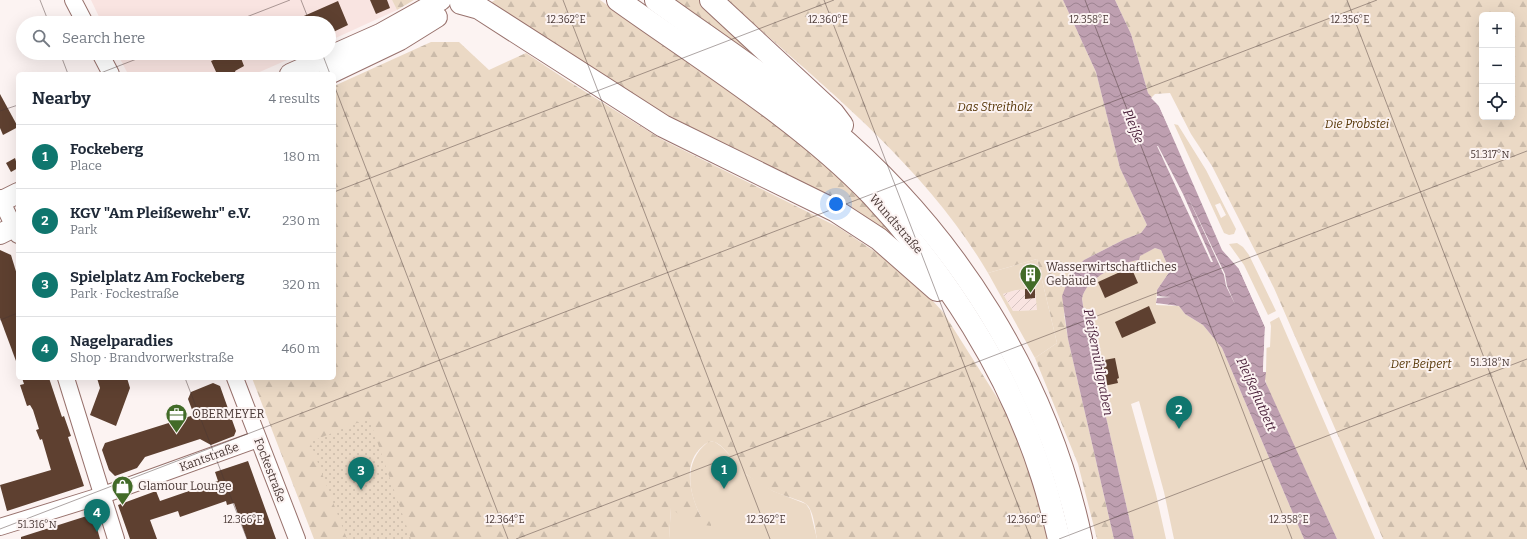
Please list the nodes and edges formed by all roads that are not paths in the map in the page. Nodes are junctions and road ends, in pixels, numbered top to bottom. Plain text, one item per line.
1 (73, 0) edge
2 (618, 0) edge
3 (656, 0) edge
4 (711, 0) edge
5 (456, 1) edge
6 (81, 16) edge
7 (336, 54) edge
8 (104, 60) edge
9 (322, 60) edge
10 (110, 72) edge
11 (294, 72) edge
12 (333, 72) edge
13 (880, 173) junction
14 (5, 198) edge
15 (12, 230) edge
16 (967, 317) junction
17 (67, 380) edge
18 (236, 380) edge
19 (258, 439) junction
20 (103, 495) junction
21 (0, 527) edge
22 (116, 539) edge
23 (297, 539) edge
24 (1059, 539) edge
25 (1081, 539) edge

1 - 6 street
2 - 16 highway, Wundtstraße
3 - 13 highway, Wundtstraße
4 - 13 highway
5 - 7 main road
5 - 12 main road
5 - 16 highway
8 - 10 street
9 - 11 main road
13 - 25 highway, Wundtstraße
14 - 15 street
16 - 24 highway, Wundtstraße
17 - 20 street
18 - 19 street, Fockestraße
19 - 20 street, Kantstraße
19 - 23 street, Fockestraße
20 - 21 street, Kantstraße
20 - 22 street

